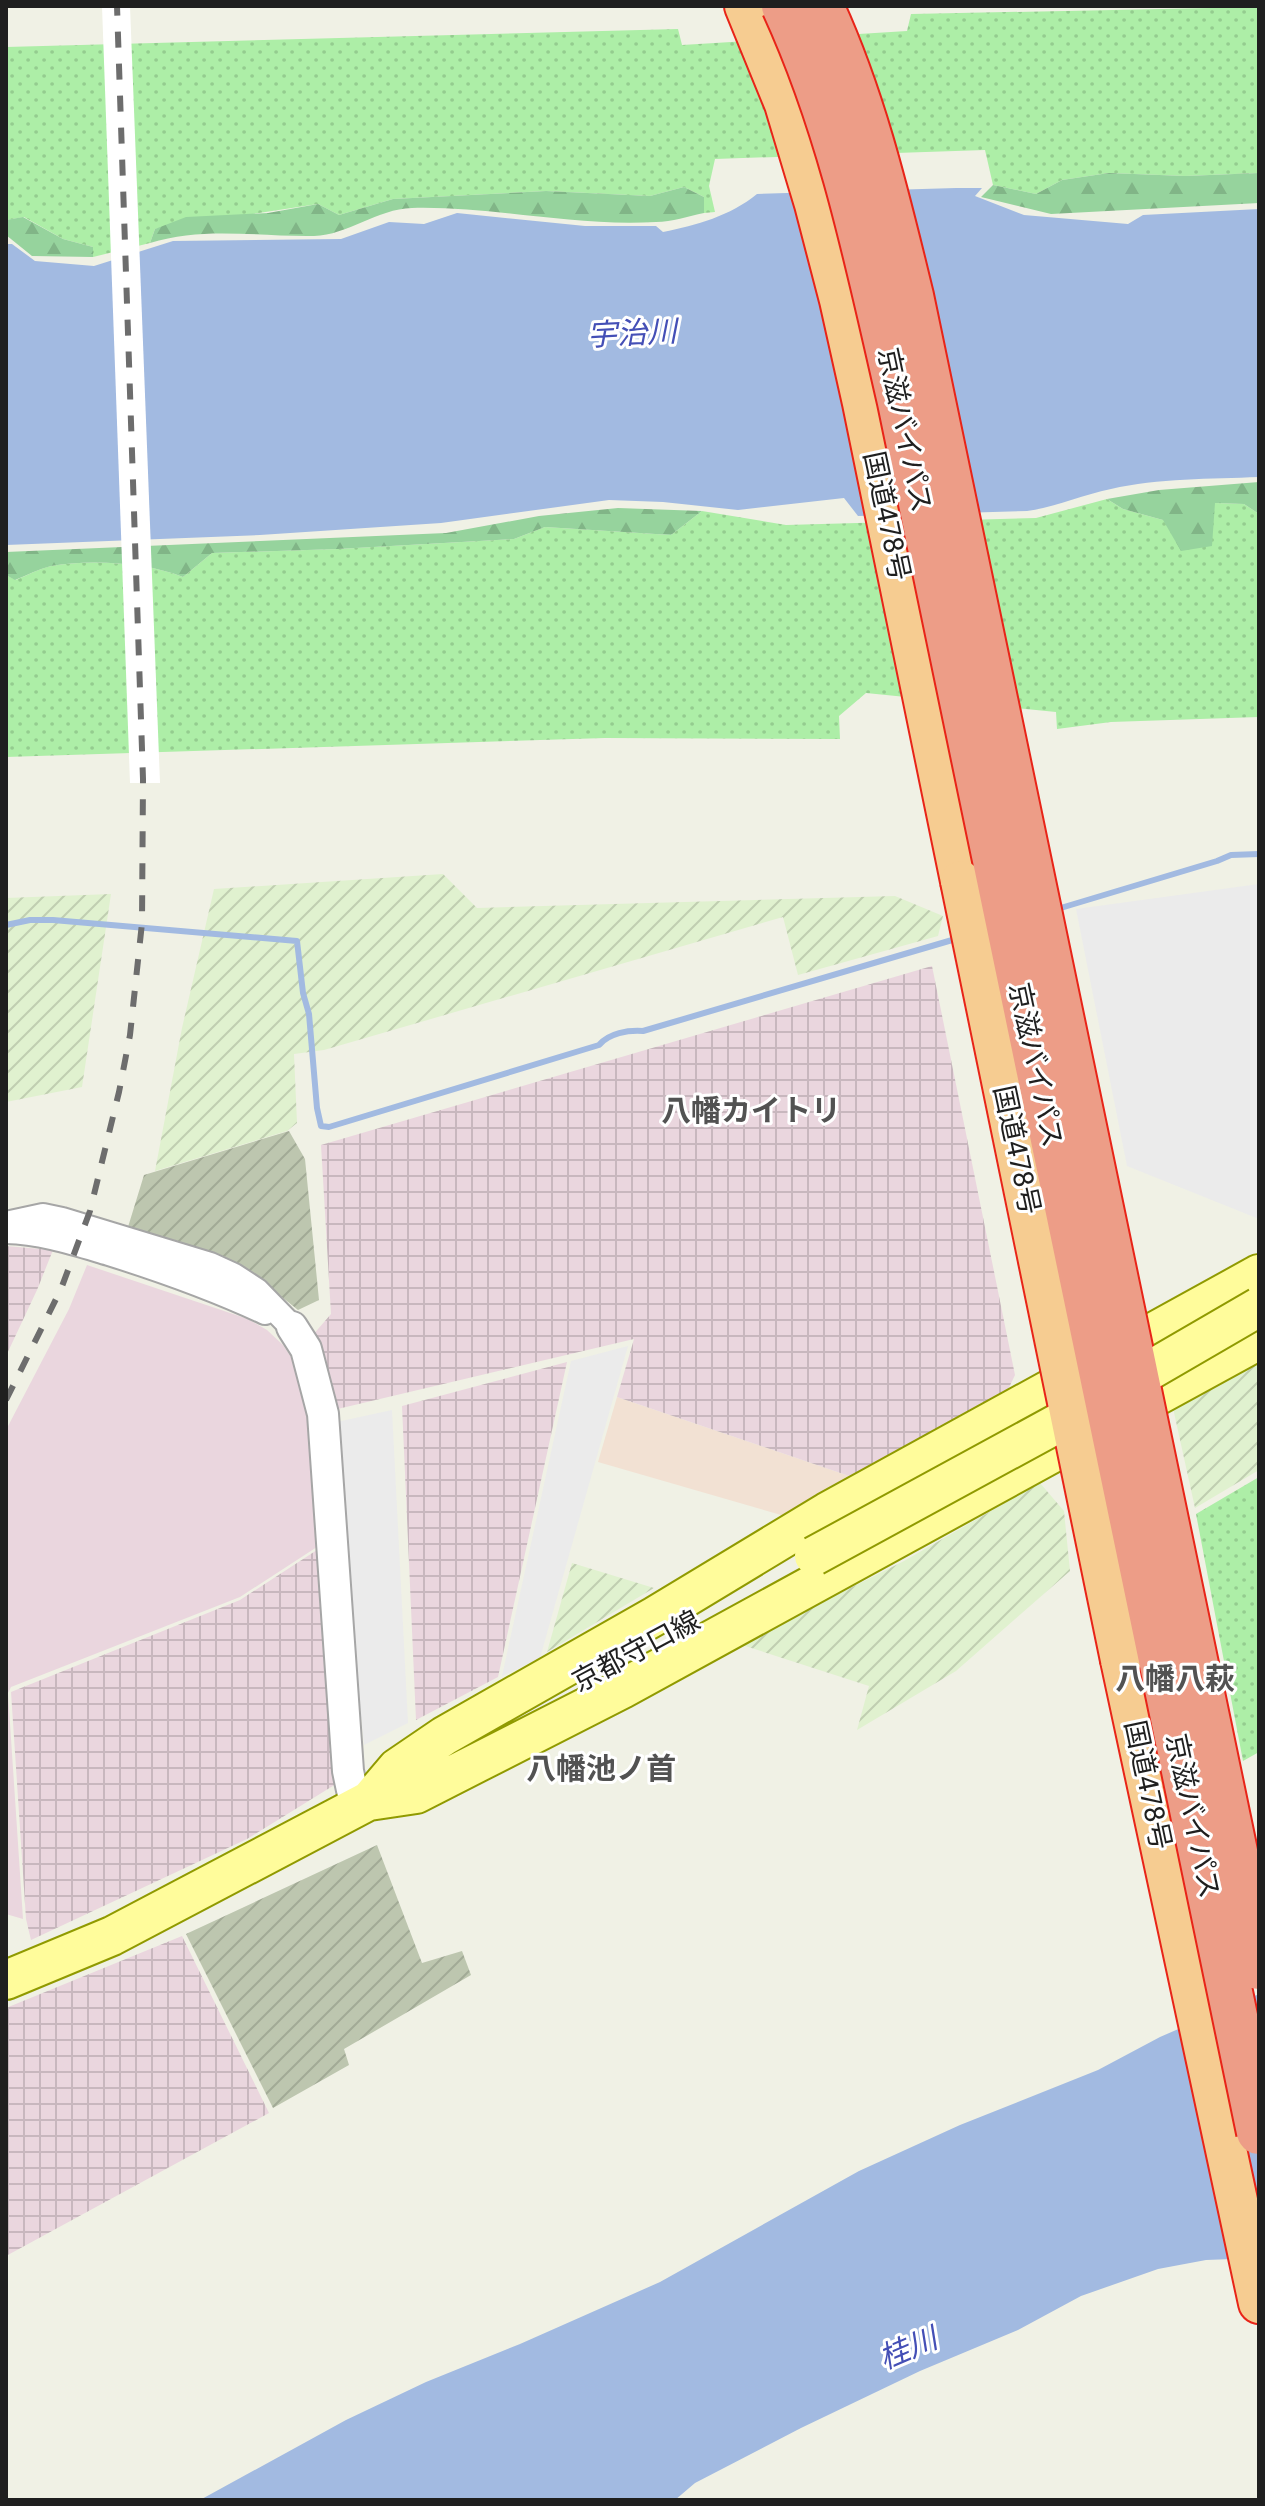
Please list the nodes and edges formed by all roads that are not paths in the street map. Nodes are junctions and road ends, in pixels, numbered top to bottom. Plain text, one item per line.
1 (745, 6) edge
2 (784, 6) edge
3 (821, 6) edge
4 (6, 1224) edge
5 (6, 1231) edge
6 (1259, 1274) edge
7 (1259, 1307) edge
8 (292, 1327) junction
9 (1259, 1340) edge
10 (1073, 1415) junction
11 (827, 1512) junction
12 (860, 1567) junction
13 (363, 1805) junction
14 (1259, 1967) edge
15 (6, 1980) edge
16 (1259, 2132) edge
17 (1259, 2303) edge

1 - 10 highway, 国道478号, bridge
2 - 16 highway, 京滋バイパス, bridge
3 - 14 highway, 京滋バイパス, bridge
4 - 8 street
5 - 8 street
6 - 11 main road
7 - 10 main road, 京都守口線, bridge
8 - 13 street
9 - 12 main road
10 - 13 main road, 京都守口線, bridge
10 - 17 highway, 国道478号, bridge
11 - 12 street
11 - 13 main road
12 - 13 main road
13 - 15 main road, 京都守口線

